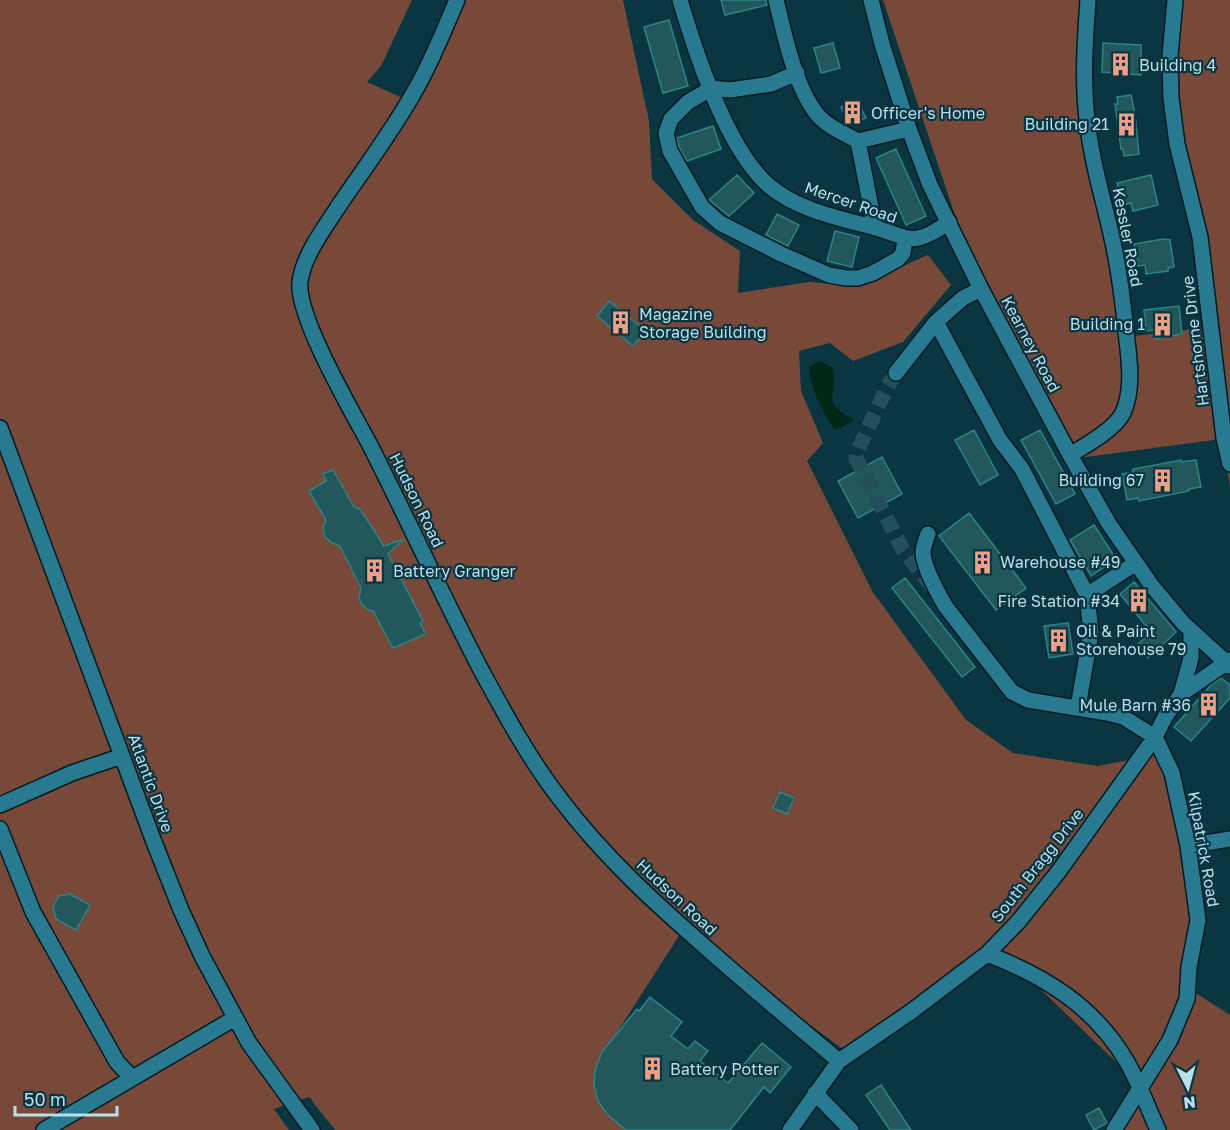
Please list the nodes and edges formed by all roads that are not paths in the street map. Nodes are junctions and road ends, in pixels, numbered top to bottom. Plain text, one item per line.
1 (457, 0) edge
2 (680, 0) edge
3 (776, 0) edge
4 (871, 0) edge
5 (1088, 0) edge
6 (1175, 0) edge
7 (797, 73) junction
8 (711, 88) junction
9 (909, 129) junction
10 (858, 141) junction
11 (949, 222) junction
12 (875, 228) junction
13 (905, 239) junction
14 (981, 289) junction
15 (936, 322) junction
16 (896, 373) tunnel mouth
17 (0, 428) edge
18 (1070, 455) junction
19 (1230, 464) edge
20 (928, 534) dead end
21 (1136, 563) junction
22 (1087, 595) junction
23 (1191, 630) junction
24 (1228, 663) edge
25 (1181, 694) junction
26 (1078, 708) junction
27 (1155, 737) junction
28 (122, 756) junction
29 (0, 805) edge
30 (0, 829) edge
31 (1230, 839) edge
32 (1188, 846) junction
33 (987, 954) junction
34 (235, 1018) junction
35 (839, 1061) junction
36 (132, 1078) junction
37 (1139, 1089) junction
38 (815, 1093) junction
39 (44, 1130) edge
40 (312, 1130) edge
41 (790, 1130) edge
42 (851, 1130) edge
43 (1114, 1130) edge
44 (1158, 1130) edge

1 - 35 street, Hudson Road
2 - 8 street, Mercer Road
3 - 7 street
4 - 9 street, Kearney Road
5 - 18 street, Kessler Road
6 - 19 street, Hartshorne Drive
7 - 8 street
7 - 10 street
8 - 12 street, Mercer Road
8 - 13 street
9 - 10 street
9 - 11 street, Kearney Road
10 - 12 street
11 - 13 street, Mercer Road
11 - 14 street, Kearney Road
12 - 13 street, Mercer Road
14 - 15 street
14 - 18 street, Kearney Road
15 - 16 street
15 - 22 street
17 - 28 street, Atlantic Drive
18 - 21 street, Kearney Road
20 - 26 street
21 - 22 street
21 - 23 street, Kearney Road
22 - 26 street
23 - 24 street, Kearney Road
23 - 25 street, South Bragg Drive
24 - 25 street, South Bragg Drive
25 - 27 street, South Bragg Drive
26 - 27 street
27 - 32 street, Kilpatrick Road
27 - 33 street, South Bragg Drive
28 - 29 street
28 - 34 street, Atlantic Drive
30 - 36 street
31 - 32 street
32 - 37 street, Kilpatrick Road
33 - 35 street, South Bragg Drive
33 - 37 street
34 - 36 street
34 - 40 street, Atlantic Drive
35 - 38 street, South Bragg Drive
36 - 39 street
37 - 43 street, Kilpatrick Road
37 - 44 street
38 - 41 street, South Bragg Drive
38 - 42 street

